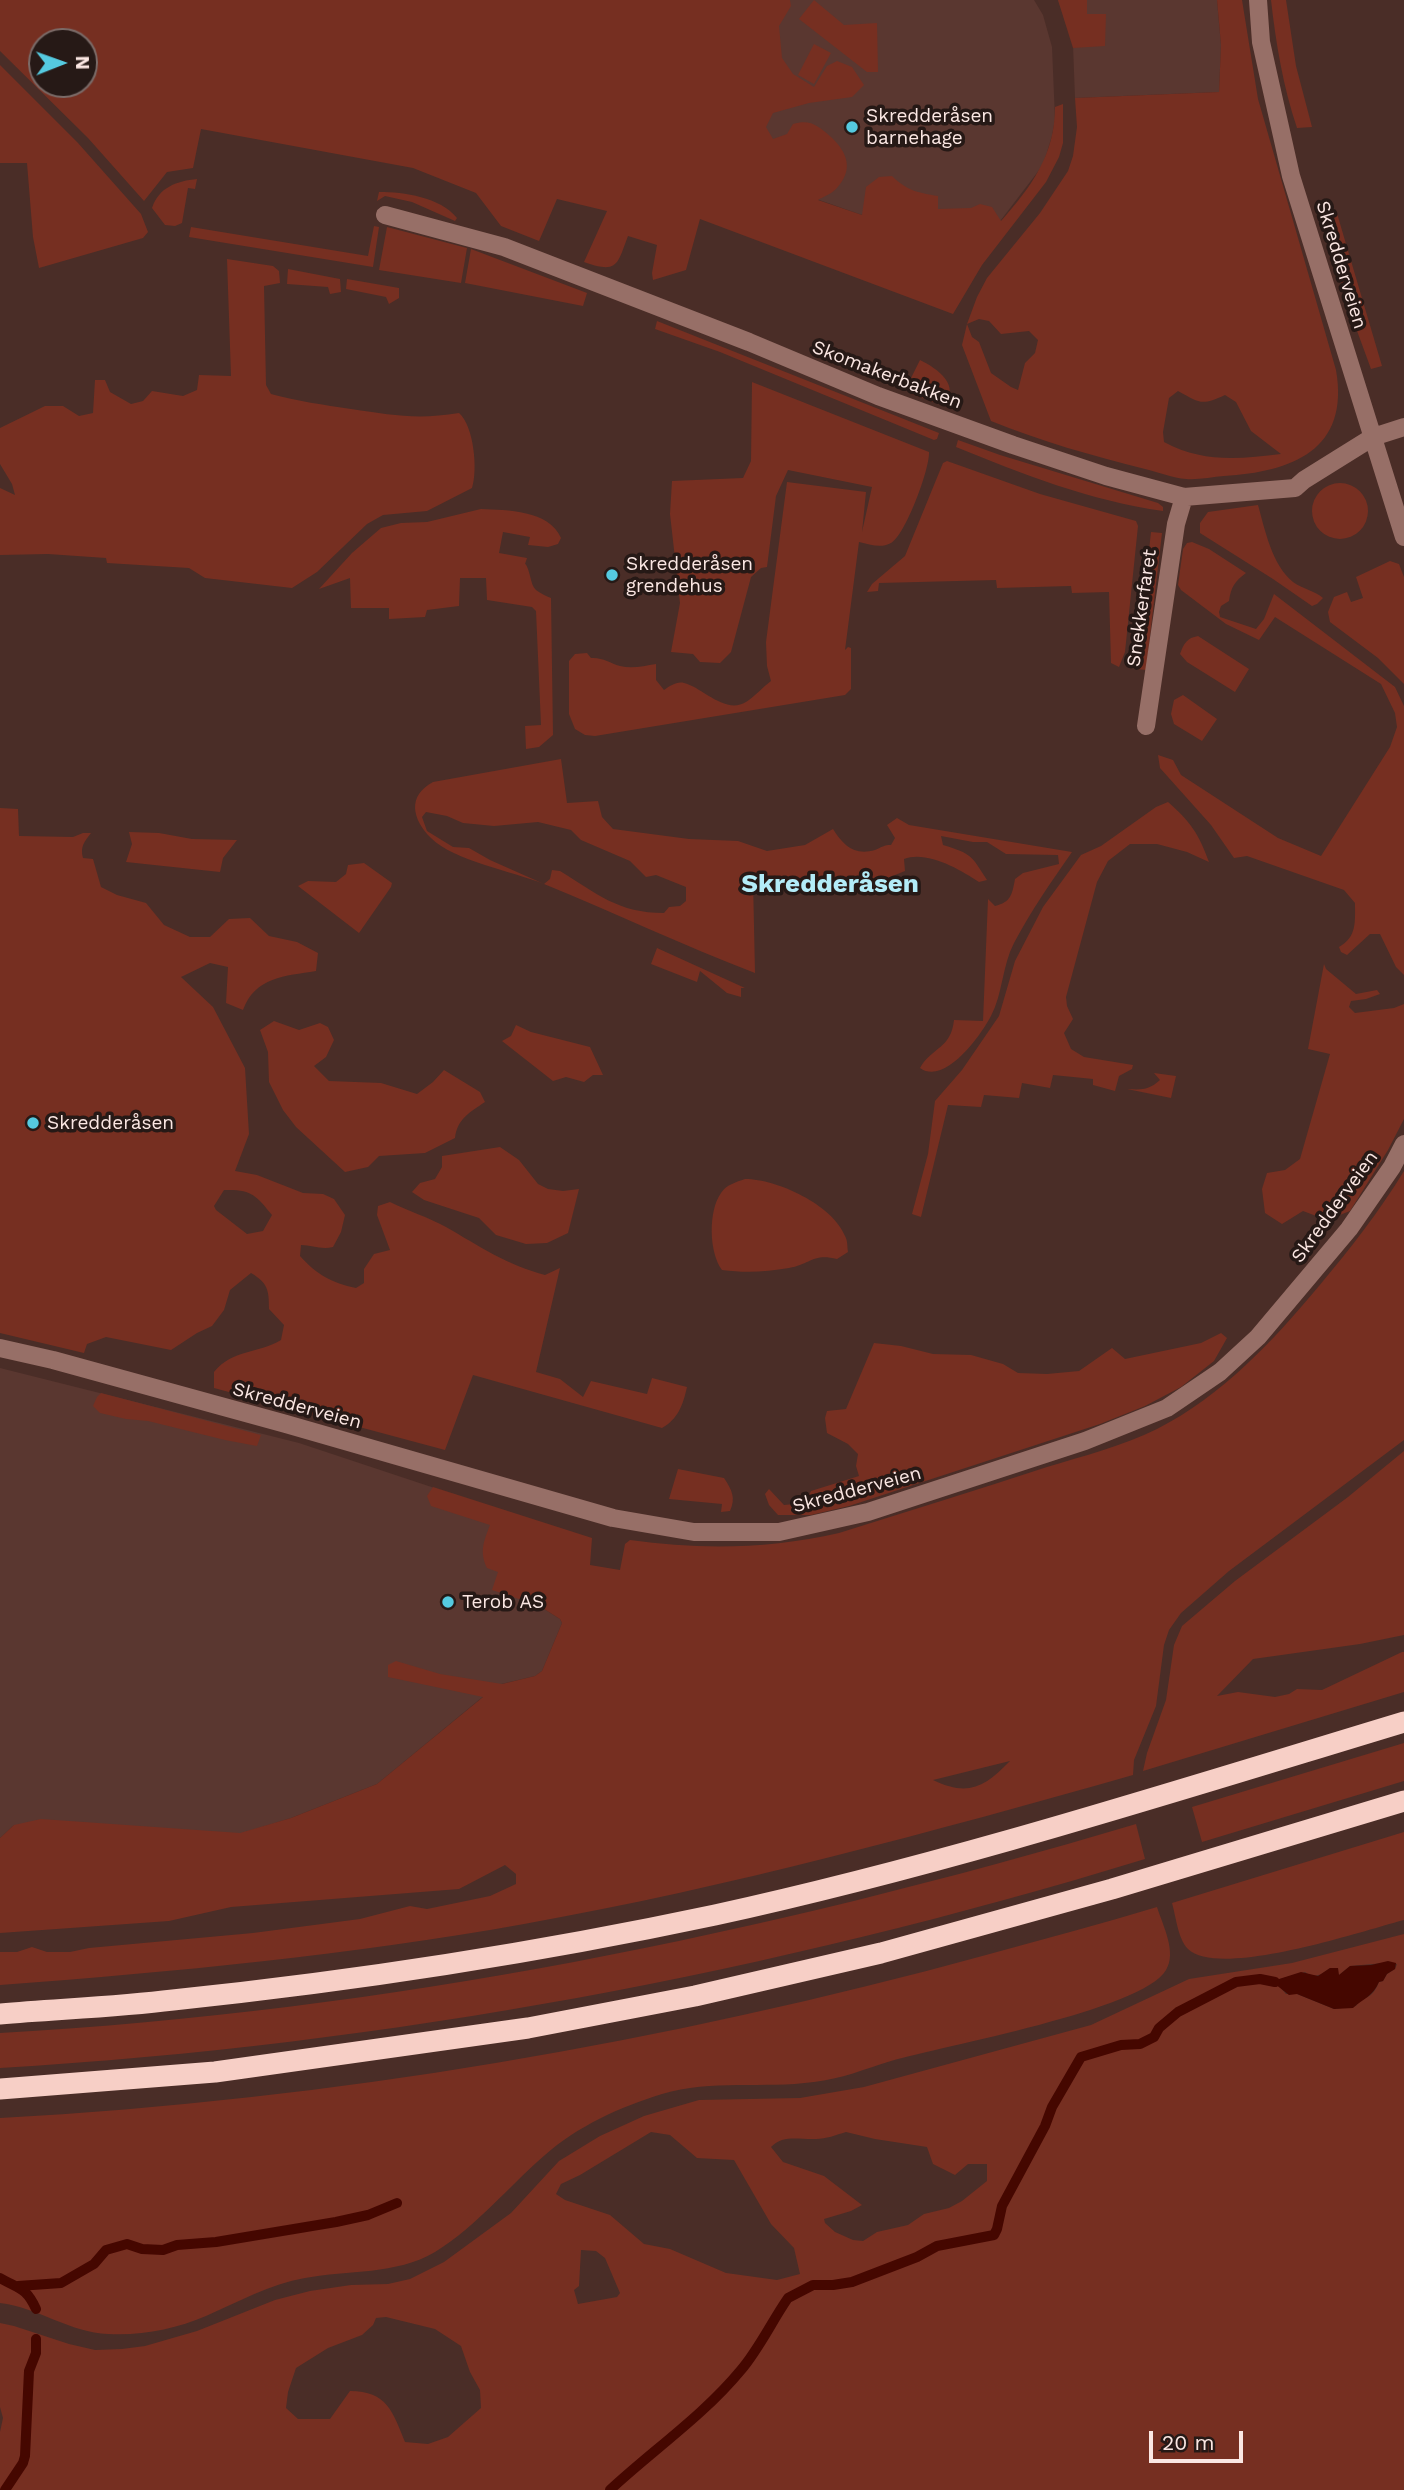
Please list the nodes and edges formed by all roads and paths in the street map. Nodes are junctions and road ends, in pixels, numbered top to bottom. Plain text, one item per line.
1 (1258, 0) edge
2 (385, 215) dead end
3 (1404, 427) edge
4 (1373, 437) junction
5 (1185, 496) junction
6 (1404, 537) edge
7 (1146, 726) dead end
8 (1404, 1144) edge
9 (0, 1348) edge
10 (1404, 1723) edge
11 (1404, 1801) edge
12 (0, 2014) edge
13 (0, 2089) edge

1 - 4 street, Skredderveien
2 - 5 street, Skomakerbakken
3 - 4 street, Skomakerbakken
4 - 5 street, Skomakerbakken
4 - 6 street, Skredderveien
5 - 7 street, Snekkerfaret
8 - 9 street, Skredderveien
10 - 12 highway
11 - 13 highway

